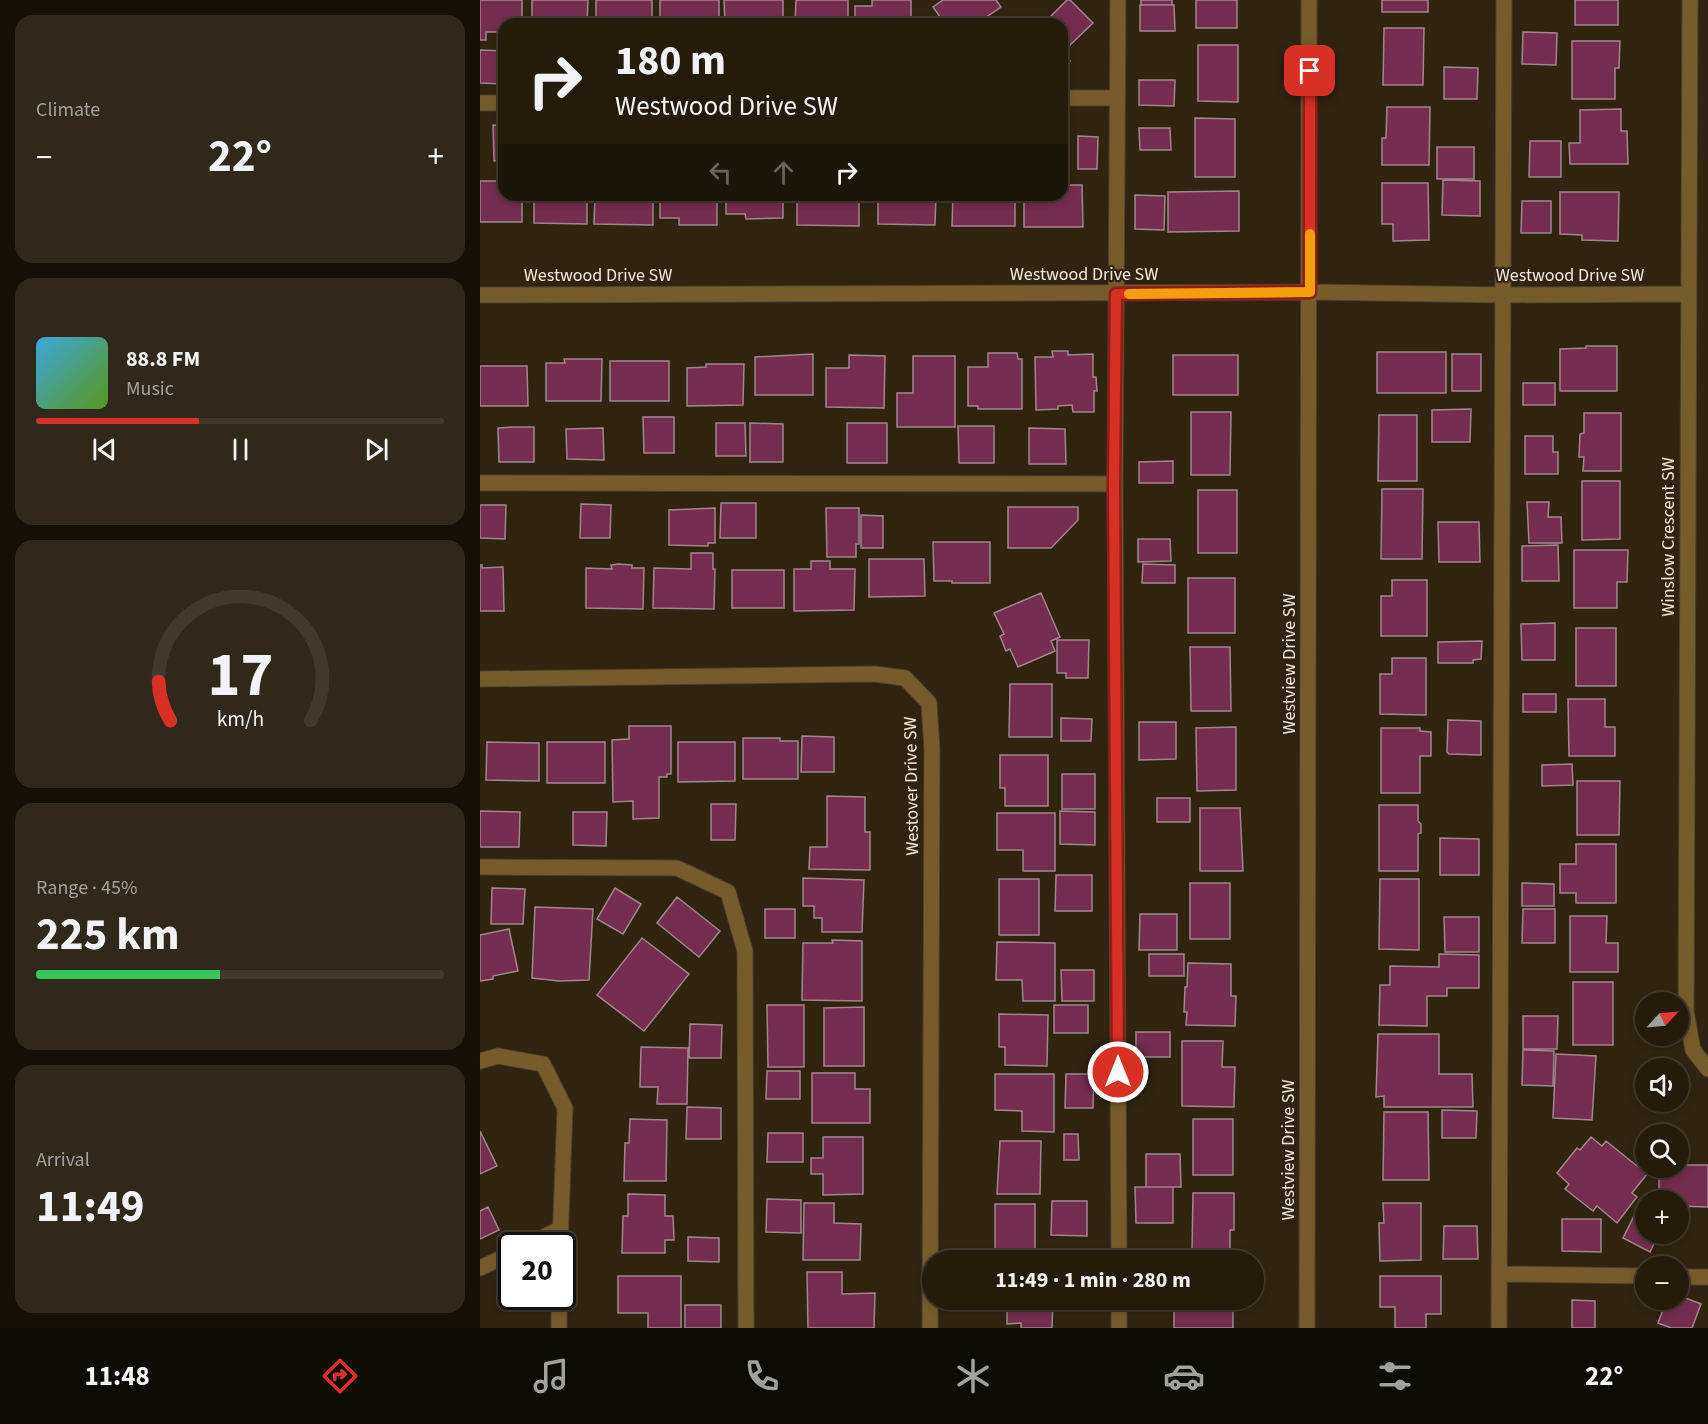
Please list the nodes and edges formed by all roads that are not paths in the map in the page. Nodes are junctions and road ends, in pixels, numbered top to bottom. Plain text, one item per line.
1 (1118, 0) edge
2 (1309, 0) edge
3 (1504, 0) edge
4 (1690, 0) edge
5 (1068, 98) edge
6 (1117, 98) junction
7 (480, 103) edge
8 (498, 103) edge
9 (1310, 292) junction
10 (1116, 294) junction
11 (1688, 294) junction
12 (480, 295) edge
13 (1503, 295) junction
14 (480, 483) edge
15 (1114, 484) junction
16 (480, 679) edge
17 (480, 867) edge
18 (480, 1061) edge
19 (1708, 1069) edge
20 (560, 1229) joint
21 (554, 1232) edge
22 (1119, 1250) edge
23 (498, 1260) edge
24 (480, 1268) edge
25 (1499, 1274) junction
26 (1635, 1276) edge
27 (1689, 1277) edge
28 (1708, 1277) edge
29 (559, 1310) edge
30 (1119, 1310) edge
31 (559, 1328) edge
32 (746, 1328) edge
33 (930, 1328) edge
34 (1119, 1328) edge
35 (1307, 1328) edge
36 (1499, 1328) edge

1 - 6 street
2 - 9 street, Westview Drive SW
3 - 13 street
4 - 11 street, Winslow Crescent SW
5 - 6 street
6 - 10 street
7 - 8 street
9 - 10 street, Westwood Drive SW
9 - 13 street, Westwood Drive SW
9 - 35 street, Westview Drive SW
10 - 12 street, Westwood Drive SW
10 - 15 street
11 - 13 street, Westwood Drive SW
11 - 19 street, Winslow Crescent SW
13 - 25 street
14 - 15 street
15 - 22 street
16 - 33 street, Westover Drive SW
17 - 32 street
18 - 20 street
20 - 21 street
23 - 24 street
25 - 26 street
25 - 36 street
27 - 28 street
29 - 31 street
30 - 34 street

